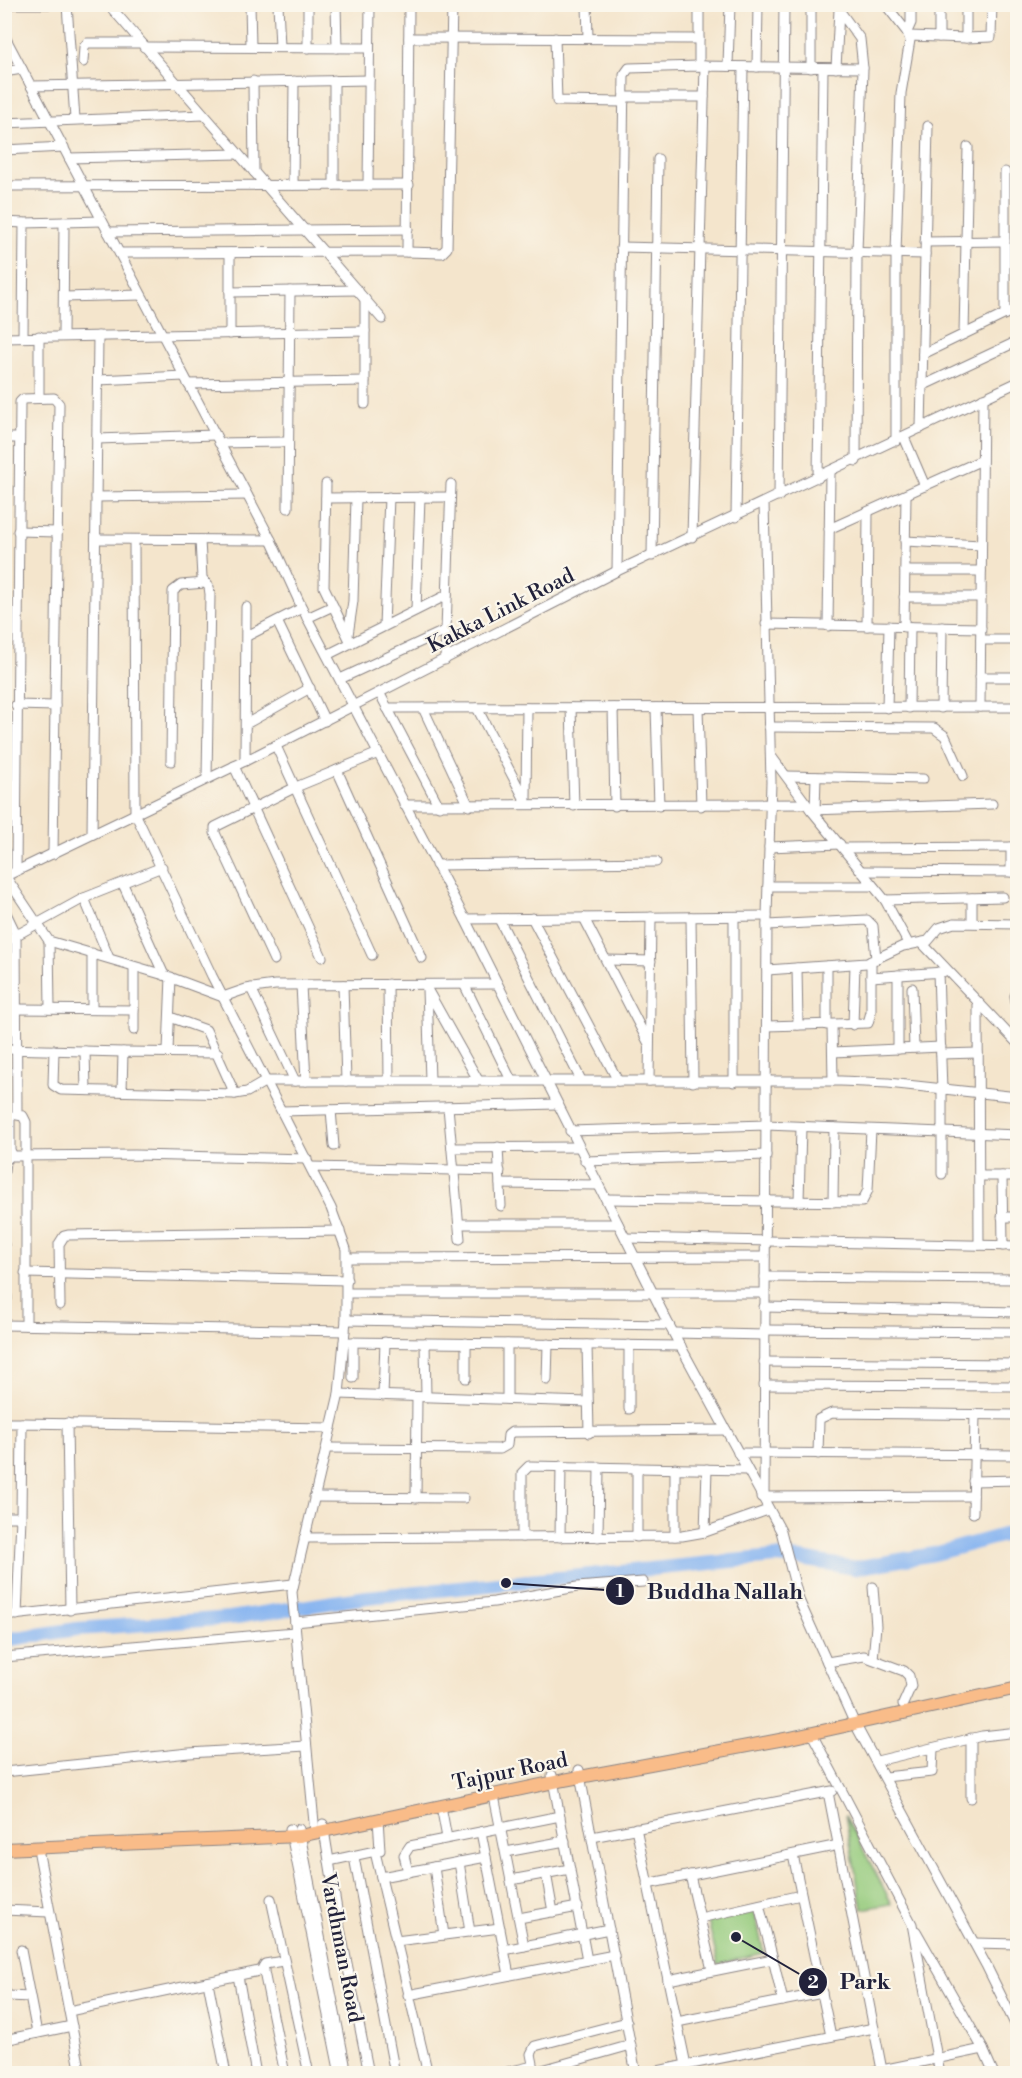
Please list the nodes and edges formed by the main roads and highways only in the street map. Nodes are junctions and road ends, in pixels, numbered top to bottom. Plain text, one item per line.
1 (1017, 1680) edge
2 (1017, 1688) edge
3 (853, 1719) junction
4 (579, 1773) junction
5 (552, 1779) junction
6 (319, 1829) junction
7 (295, 1833) junction
8 (4, 1842) edge
9 (4, 1849) edge

1 - 3 main road, Tajpur Road
2 - 3 main road, Tajpur Road
3 - 4 main road, Tajpur Road
3 - 4 main road, Tajpur Road
4 - 5 main road, Tajpur Road
5 - 6 main road, Tajpur Road
5 - 6 main road, Tajpur Road
6 - 7 main road, Tajpur Road
7 - 8 main road, Tajpur Road
7 - 9 main road, Tajpur Road

